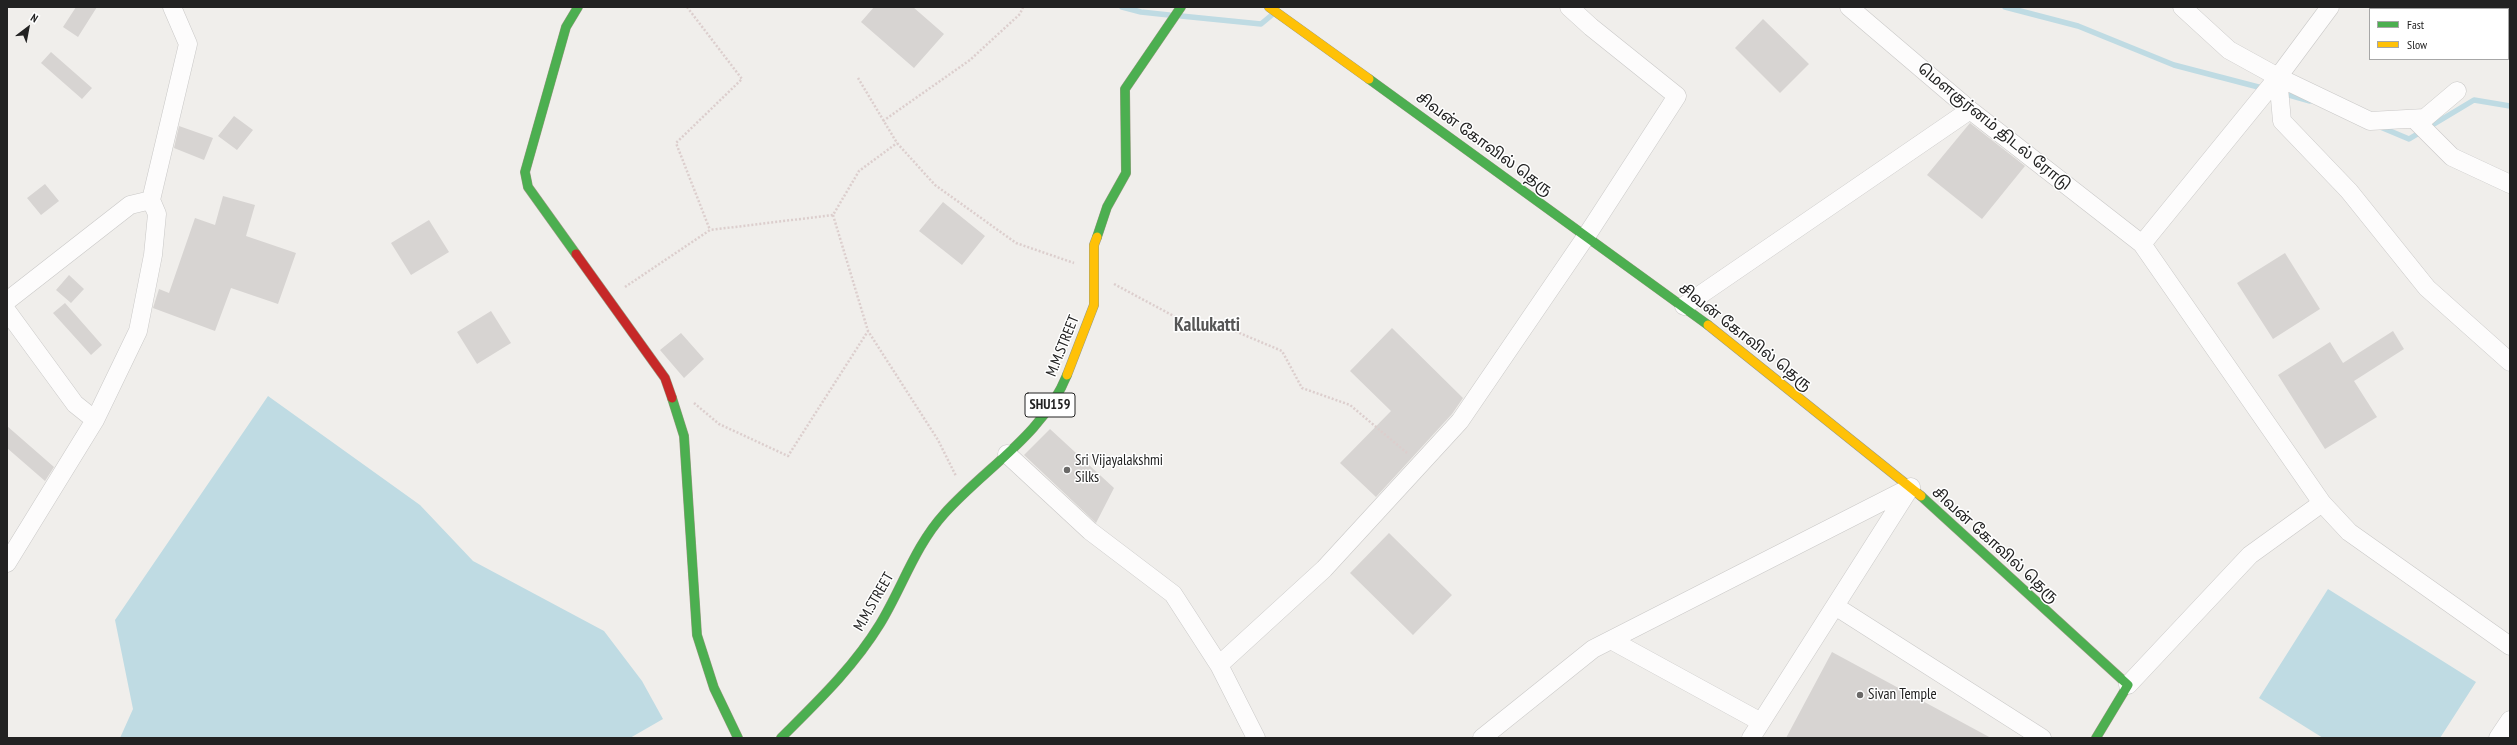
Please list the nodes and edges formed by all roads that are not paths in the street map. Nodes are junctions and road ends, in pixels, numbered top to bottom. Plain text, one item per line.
1 (172, 7) edge
2 (578, 7) edge
3 (1181, 7) edge
4 (1269, 7) edge
5 (1569, 7) edge
6 (1849, 7) edge
7 (2182, 7) edge
8 (2330, 7) edge
9 (2278, 77) junction
10 (2457, 92) dead end
11 (1970, 110) junction
12 (2414, 119) junction
13 (2510, 184) edge
14 (151, 200) junction
15 (1587, 235) junction
16 (2142, 244) junction
17 (7, 301) edge
18 (1684, 306) junction
19 (7, 311) edge
20 (2510, 362) edge
21 (96, 420) junction
22 (1008, 454) junction
23 (1911, 487) junction
24 (2322, 503) junction
25 (7, 563) edge
26 (1835, 606) junction
27 (1611, 640) junction
28 (2510, 646) edge
29 (1219, 665) junction
30 (2128, 685) junction
31 (2510, 720) edge
32 (1761, 722) junction
33 (738, 738) edge
34 (781, 738) edge
35 (1256, 738) edge
36 (1482, 738) edge
37 (1750, 738) edge
38 (2042, 738) edge
39 (2096, 738) edge
40 (2498, 738) edge

1 - 14 street
2 - 33 main road
3 - 22 main road, M.M.STREET / SHU159
4 - 15 main road, சிவன் கோவில் தெரு
5 - 15 street
6 - 11 street, மௌகுர்னம் திடல் ரோடு
7 - 9 street
8 - 9 street
9 - 12 street
9 - 16 street
9 - 20 street
10 - 12 street
11 - 16 street, மௌகுர்னம் திடல் ரோடு
11 - 18 street
12 - 13 street
14 - 17 street
14 - 21 street
15 - 18 main road, சிவன் கோவில் தெரு
15 - 29 street
16 - 24 street, மௌகுர்னம் திடல் ரோடு
18 - 23 main road, சிவன் கோவில் தெரு
19 - 21 street
21 - 25 street
22 - 29 street
22 - 34 main road, M.M.STREET / SHU159
23 - 26 street
23 - 27 street
23 - 30 main road, சிவன் கோவில் தெரு
24 - 28 street, மௌகுர்னம் திடல் ரோடு
24 - 30 street
26 - 32 street
26 - 38 street
27 - 32 street
27 - 36 street
29 - 35 street
30 - 39 main road
31 - 40 street
32 - 37 street

